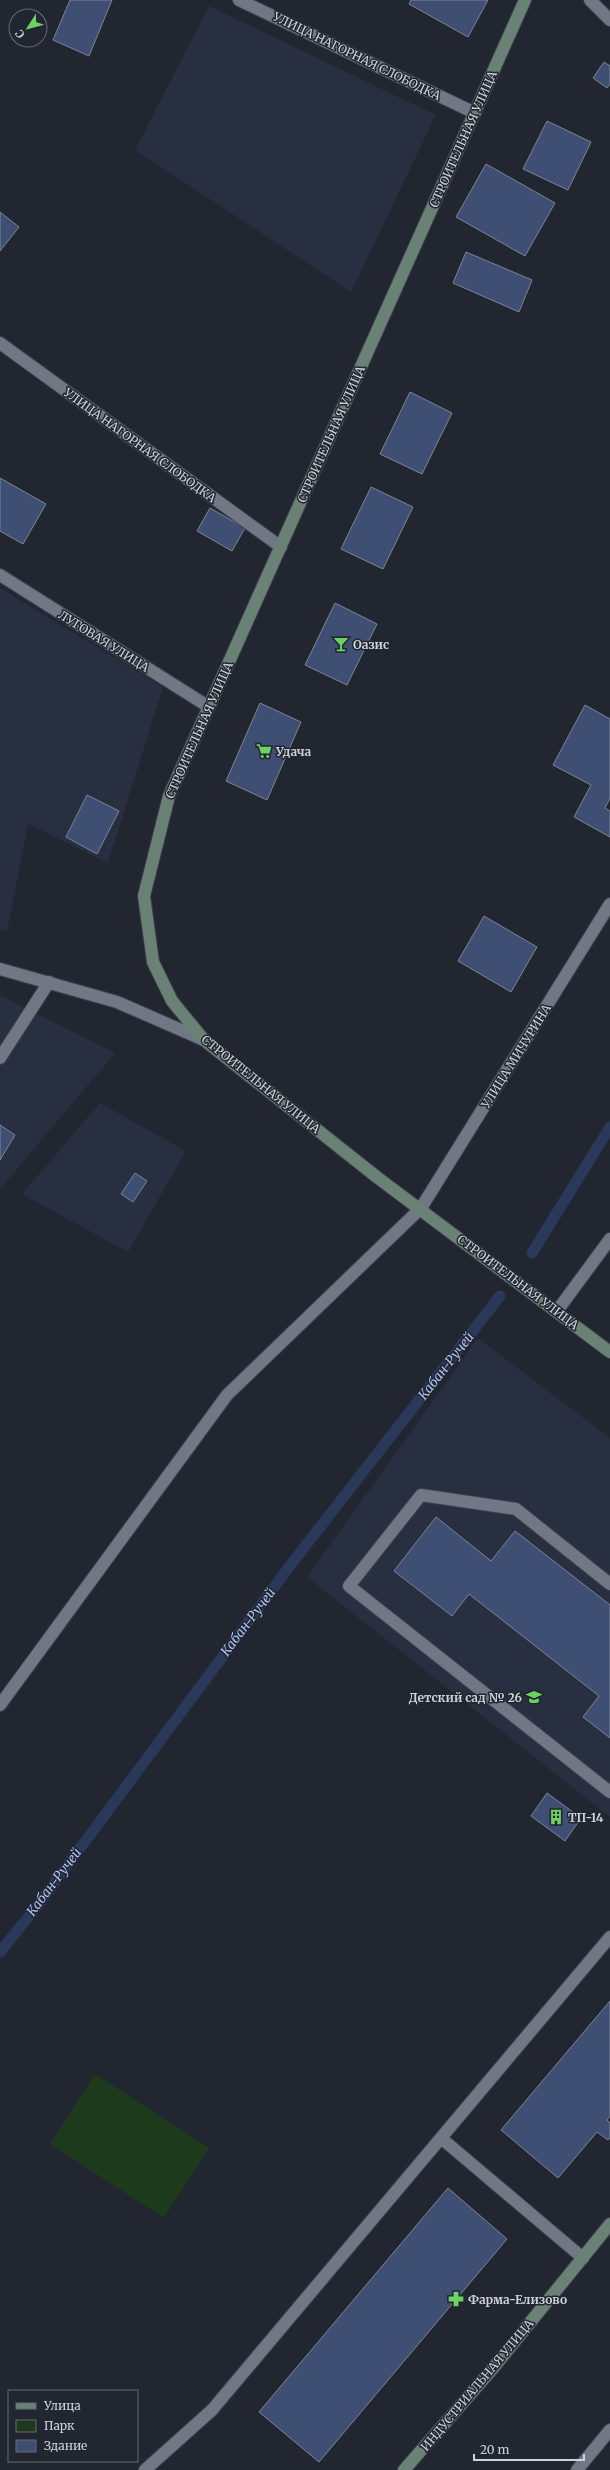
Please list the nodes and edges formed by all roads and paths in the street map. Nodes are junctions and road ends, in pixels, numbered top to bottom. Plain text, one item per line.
1 (239, 0) edge
2 (525, 0) edge
3 (590, 0) edge
4 (610, 20) edge
5 (475, 113) junction
6 (0, 342) edge
7 (281, 547) junction
8 (0, 575) edge
9 (209, 707) junction
10 (610, 904) edge
11 (0, 969) edge
12 (49, 982) junction
13 (204, 1040) junction
14 (0, 1058) edge
15 (422, 1208) junction
16 (610, 1239) edge
17 (557, 1311) junction
18 (610, 1352) edge
19 (610, 1584) edge
20 (0, 1705) edge
21 (610, 1792) edge
22 (610, 1937) edge
23 (442, 2138) junction
24 (610, 2224) edge
25 (583, 2258) junction
26 (610, 2430) edge
27 (145, 2470) edge
28 (404, 2470) edge
29 (577, 2470) edge

1 - 5 street, УЛИЦА НАГОРНАЯ СЛОБОДКА
2 - 5 street, СТРОИТЕЛЬНАЯ УЛИЦА
3 - 4 street
5 - 7 street, СТРОИТЕЛЬНАЯ УЛИЦА
6 - 7 street, УЛИЦА НАГОРНАЯ СЛОБОДКА
7 - 9 street, СТРОИТЕЛЬНАЯ УЛИЦА
8 - 9 street, ЛУГОВАЯ УЛИЦА
9 - 13 street, СТРОИТЕЛЬНАЯ УЛИЦА
10 - 15 street, УЛИЦА МИЧУРИНА
11 - 12 street
12 - 13 street
12 - 14 street
13 - 15 street, СТРОИТЕЛЬНАЯ УЛИЦА
15 - 17 street, СТРОИТЕЛЬНАЯ УЛИЦА
15 - 20 street, УЛИЦА МИЧУРИНА
16 - 17 street
17 - 18 street, СТРОИТЕЛЬНАЯ УЛИЦА
19 - 21 street
22 - 23 street
23 - 25 street
23 - 27 street
24 - 25 street, ИНДУСТРИАЛЬНАЯ УЛИЦА
25 - 28 street, ИНДУСТРИАЛЬНАЯ УЛИЦА
26 - 29 street

